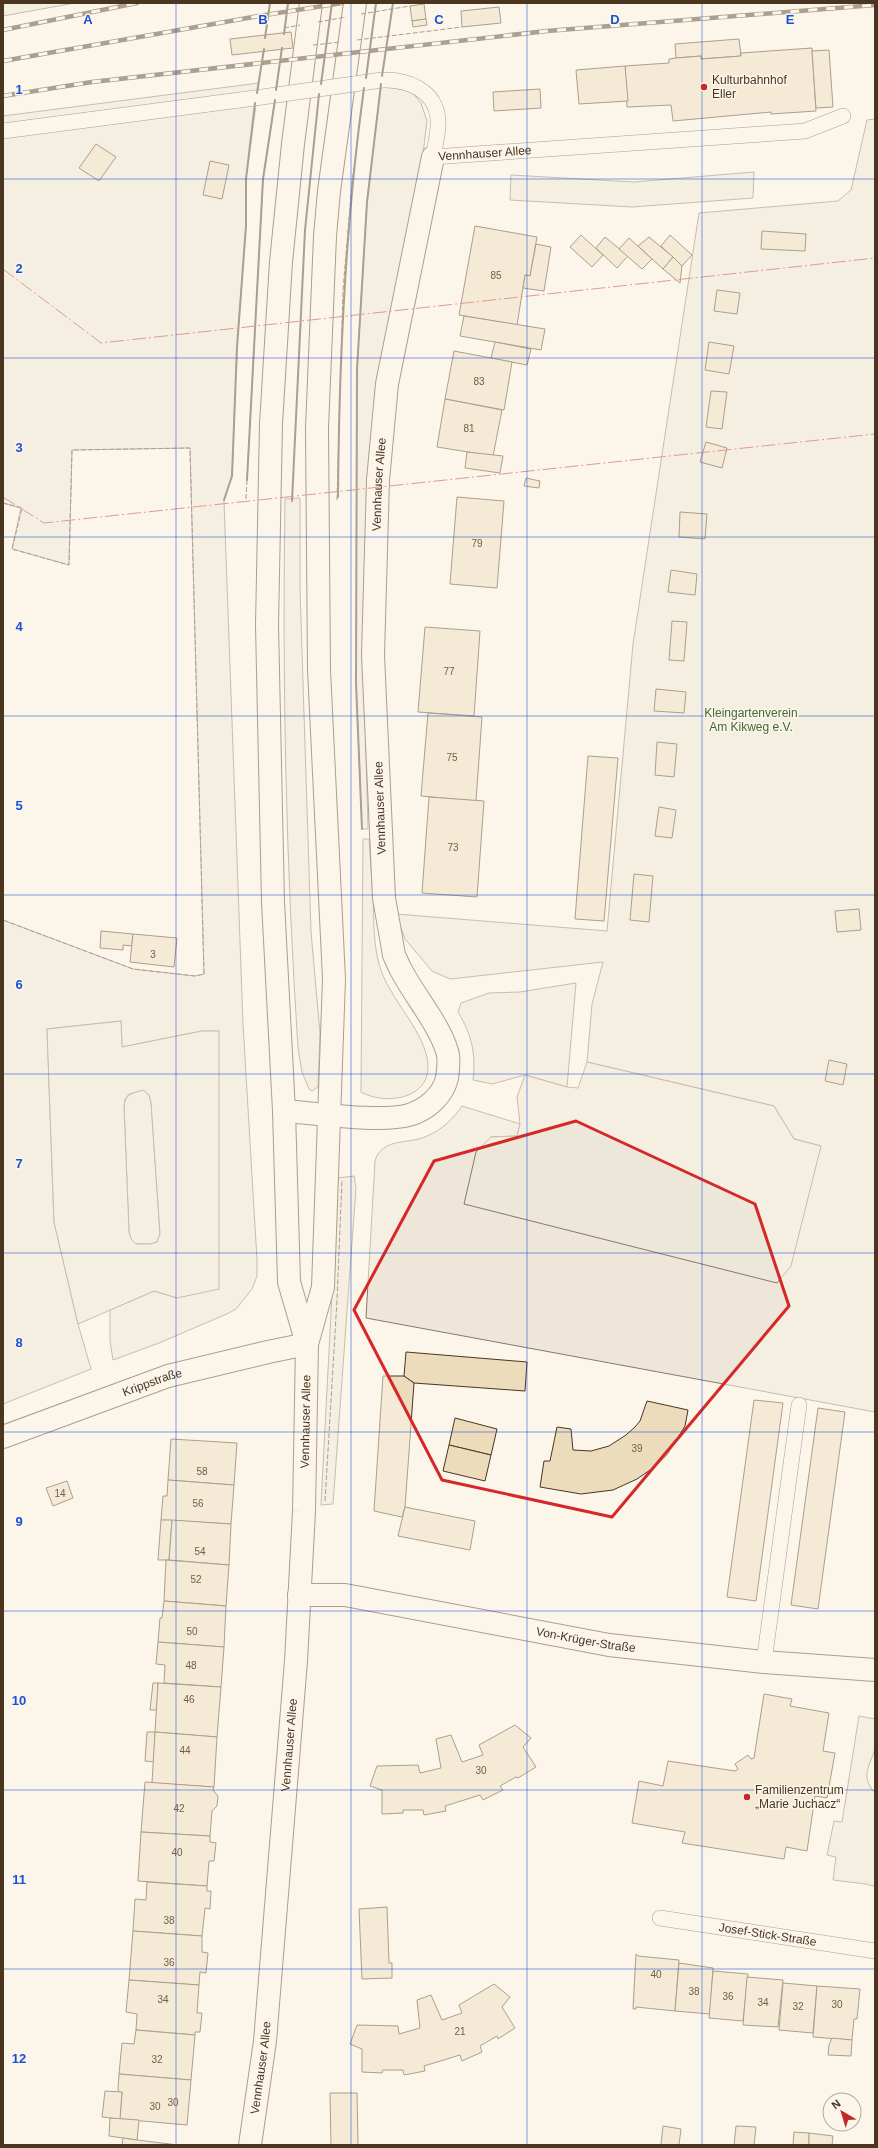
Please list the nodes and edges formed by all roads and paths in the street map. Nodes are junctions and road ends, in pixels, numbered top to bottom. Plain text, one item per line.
1 (312, 3) edge
2 (355, 3) edge
3 (843, 116) dead end
4 (3, 132) edge
5 (433, 157) junction
6 (284, 1110) junction
7 (328, 1114) junction
8 (307, 1344) junction
9 (799, 1405) dead end
10 (3, 1438) edge
11 (299, 1595) junction
12 (764, 1662) junction
13 (875, 1670) edge
14 (660, 1918) dead end
15 (875, 1951) edge
16 (250, 2145) edge

1 - 6 main road, Vennhauser Allee
2 - 7 main road, Vennhauser Allee
3 - 5 lane, Vennhauser Allee
4 - 5 lane, bridge
5 - 7 main road, Vennhauser Allee
6 - 7 main road, Vennhauser Allee
6 - 8 main road, Vennhauser Allee
7 - 8 main road, Vennhauser Allee
8 - 10 main road, Krippstraße
8 - 11 main road, Vennhauser Allee
9 - 12 lane
11 - 12 main road, Von-Krüger-Straße
11 - 16 main road, Vennhauser Allee
12 - 13 main road, Von-Krüger-Straße
14 - 15 lane, Josef-Stick-Straße

